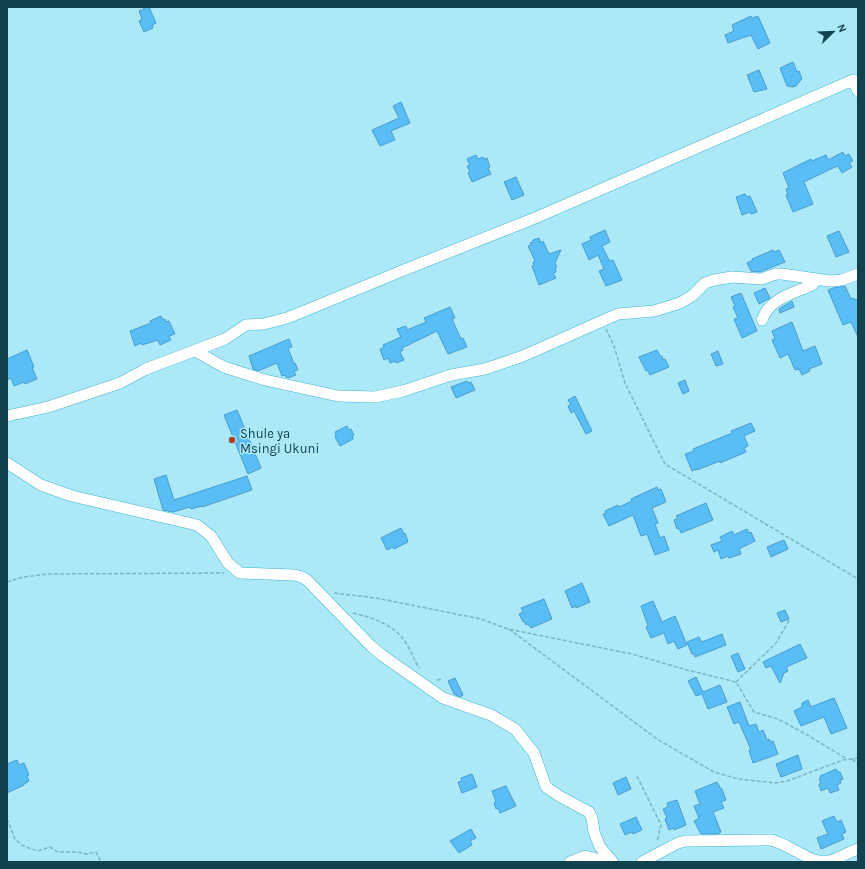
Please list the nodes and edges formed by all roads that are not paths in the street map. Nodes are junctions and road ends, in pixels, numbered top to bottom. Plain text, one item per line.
1 (858, 91) edge
2 (858, 274) edge
3 (816, 280) junction
4 (762, 320) dead end
5 (195, 351) junction
6 (7, 416) edge
7 (7, 463) edge
8 (858, 849) edge
9 (656, 860) edge
10 (570, 862) edge
11 (609, 862) edge
12 (613, 862) edge
13 (642, 862) edge

1 - 5 street
2 - 3 street
3 - 4 street
3 - 5 street
5 - 6 street
7 - 12 street
8 - 9 street
9 - 13 street
10 - 11 street

